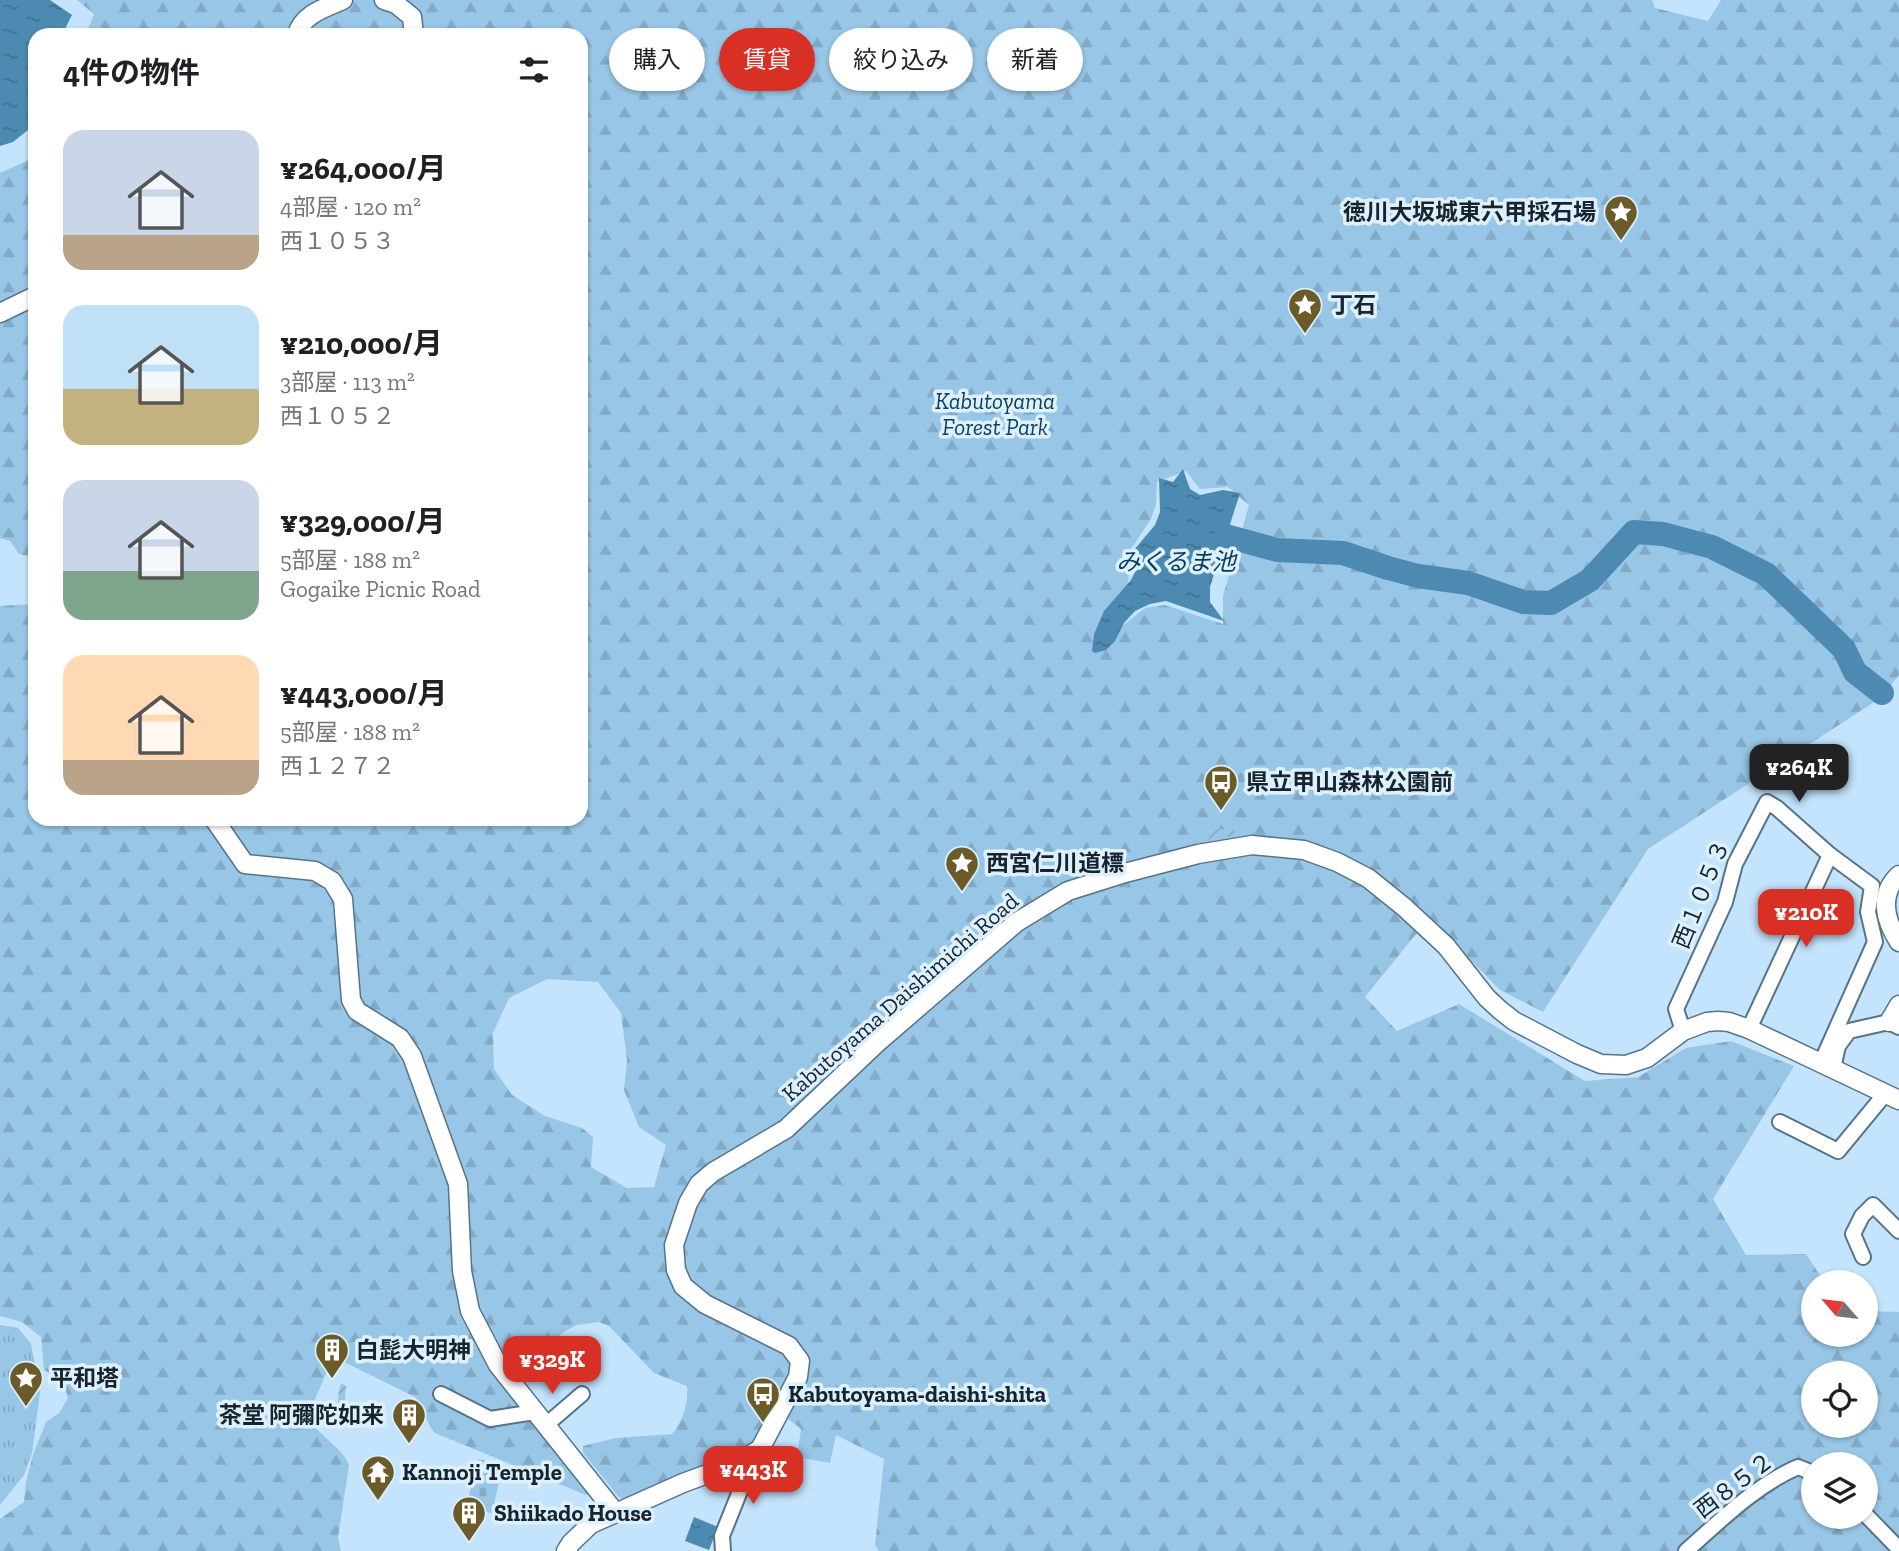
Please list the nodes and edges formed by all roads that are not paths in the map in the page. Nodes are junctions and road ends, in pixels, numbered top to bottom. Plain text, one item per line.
1 (342, 0) edge
2 (384, 0) edge
3 (300, 28) edge
4 (413, 28) edge
5 (28, 299) edge
6 (0, 313) edge
7 (219, 826) edge
8 (1830, 855) junction
9 (1899, 875) edge
10 (1899, 942) edge
11 (1899, 1005) edge
12 (1894, 1024) edge
13 (1749, 1029) junction
14 (1683, 1031) junction
15 (1827, 1065) junction
16 (1892, 1097) edge
17 (1780, 1122) dead end
18 (1899, 1231) edge
19 (1863, 1257) dead end
20 (441, 1394) dead end
21 (582, 1394) dead end
22 (541, 1419) junction
23 (737, 1463) junction
24 (1801, 1468) edge
25 (615, 1512) junction
26 (1878, 1527) edge
27 (1899, 1549) edge
28 (566, 1551) edge
29 (723, 1551) edge
30 (1686, 1551) edge

1 - 3 street
2 - 4 street
5 - 6 street
7 - 22 street
8 - 13 street
8 - 14 street, 西１０５３
8 - 15 street, 西１０５３
9 - 10 street
11 - 12 street
12 - 15 street
13 - 14 street, Kabutoyama Daishimichi Road
13 - 15 street, Kabutoyama Daishimichi Road
14 - 23 street, Kabutoyama Daishimichi Road
15 - 16 street, Kabutoyama Daishimichi Road
16 - 17 street
18 - 19 street
20 - 22 street
21 - 22 street
22 - 25 street
23 - 25 street, Kabutoyama Daishimichi Road
23 - 29 street
24 - 30 street, 西８５２
25 - 28 street, Kabutoyama Daishimichi Road
26 - 27 street

